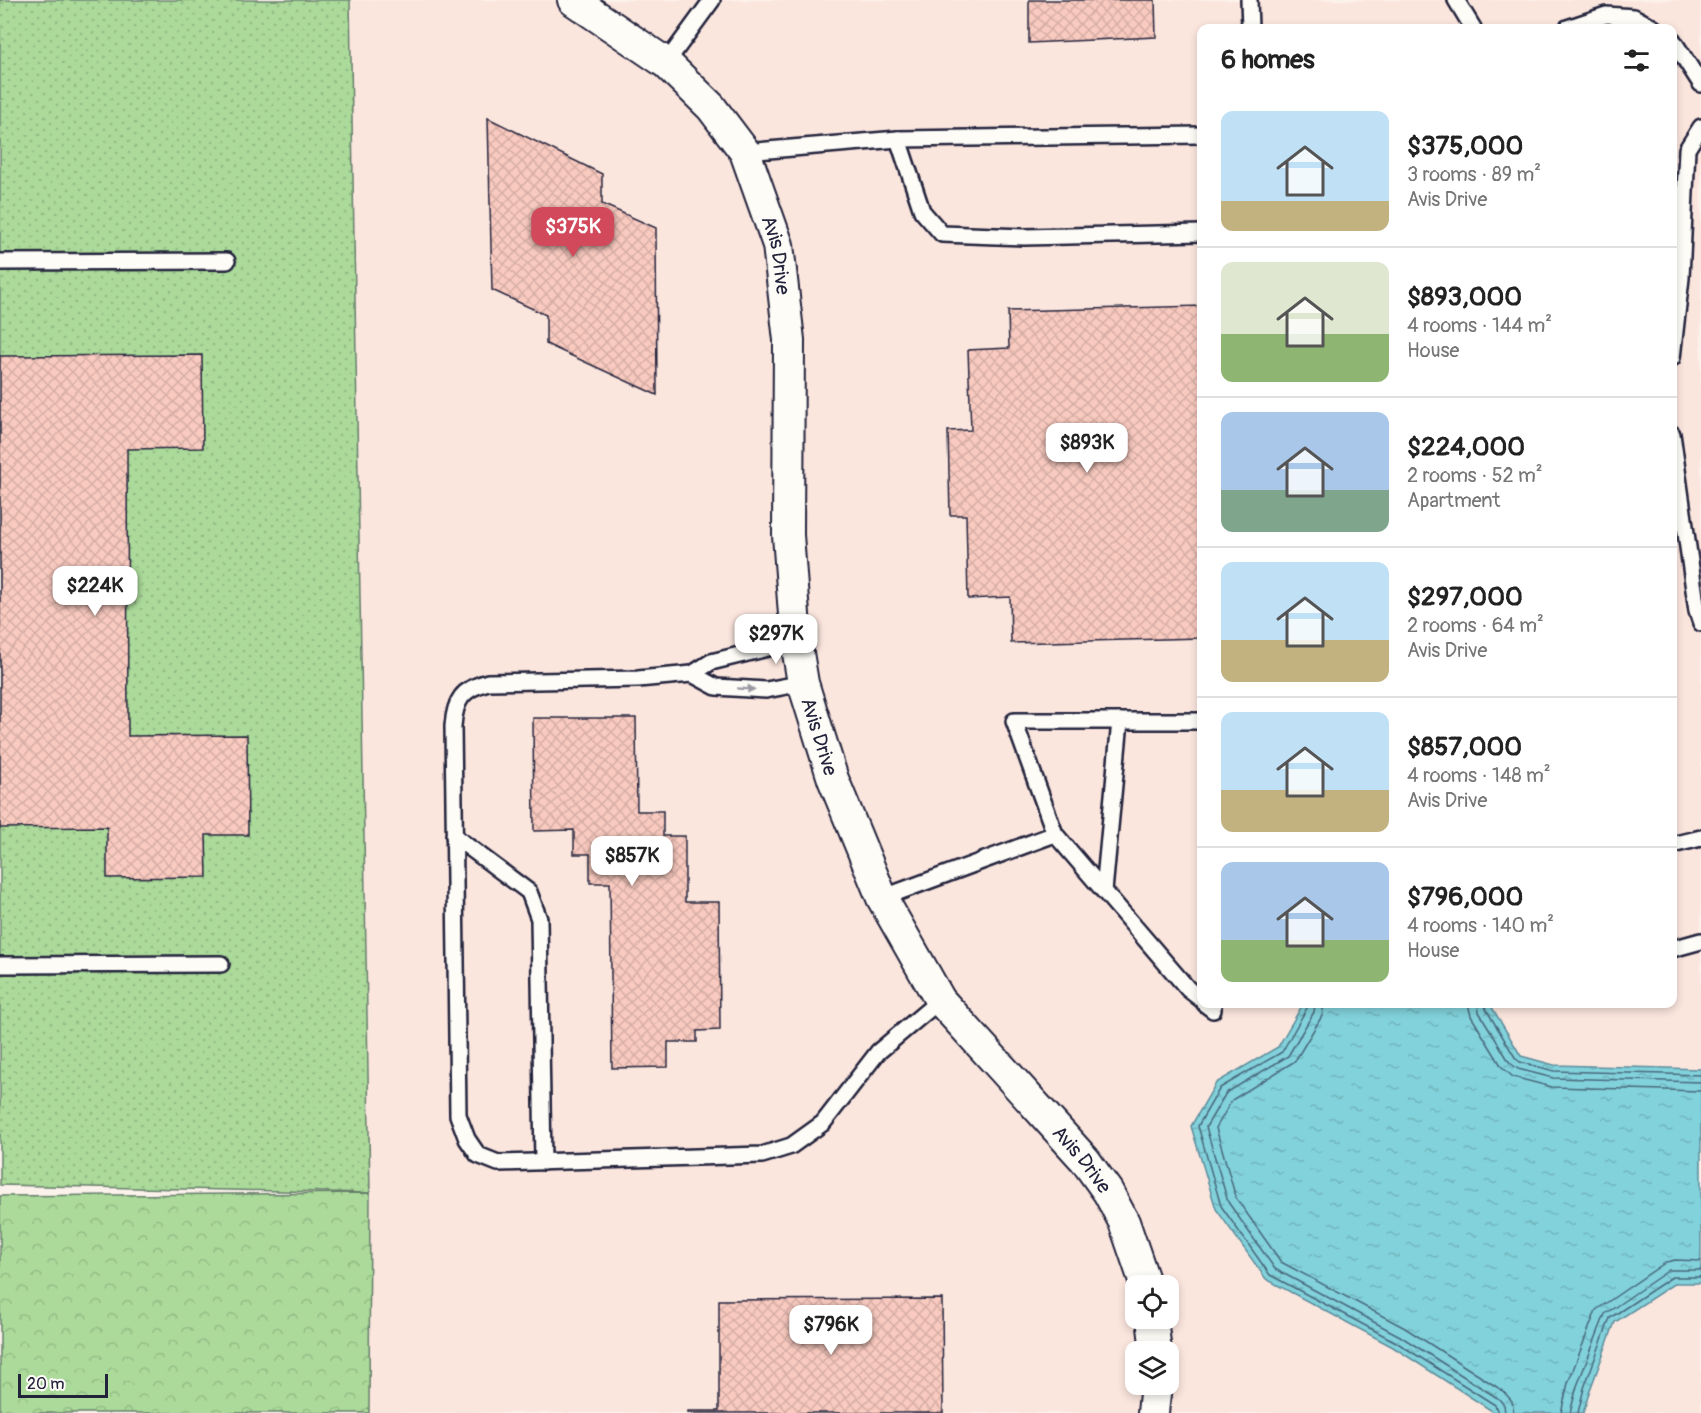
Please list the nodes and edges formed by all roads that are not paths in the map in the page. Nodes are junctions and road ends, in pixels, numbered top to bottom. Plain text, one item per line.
1 (573, 0) edge
2 (712, 0) edge
3 (1250, 0) edge
4 (1456, 0) edge
5 (1250, 24) edge
6 (1471, 24) edge
7 (1579, 24) edge
8 (1647, 24) edge
9 (1677, 47) edge
10 (666, 63) junction
11 (1701, 84) edge
12 (1701, 127) edge
13 (1197, 135) edge
14 (898, 139) junction
15 (745, 152) junction
16 (1197, 234) edge
17 (226, 261) dead end
18 (0, 262) edge
19 (1677, 314) edge
20 (1677, 469) edge
21 (1701, 623) edge
22 (796, 641) junction
23 (692, 674) junction
24 (803, 683) junction
25 (1120, 721) junction
26 (1197, 721) edge
27 (1055, 834) junction
28 (454, 836) junction
29 (1701, 838) edge
30 (1677, 844) edge
31 (1104, 891) junction
32 (882, 898) junction
33 (1701, 941) edge
34 (1677, 948) edge
35 (221, 964) dead end
36 (0, 965) edge
37 (1197, 996) edge
38 (940, 1000) junction
39 (543, 1162) junction
40 (1142, 1275) edge
41 (1155, 1395) edge
42 (1153, 1413) edge

1 - 10 street, Avis Drive
2 - 10 lane
3 - 5 lane
4 - 6 lane
7 - 8 lane
9 - 11 lane
10 - 15 street, Avis Drive
12 - 19 lane
13 - 14 lane
14 - 15 lane
14 - 16 lane
15 - 22 street, Avis Drive
17 - 18 lane
20 - 21 lane
22 - 23 lane
22 - 24 street, Avis Drive
23 -> 24 lane
23 - 28 lane
24 - 32 street, Avis Drive
25 - 26 lane
25 - 27 lane
25 - 31 lane
27 - 31 lane
27 - 32 lane
28 - 39 lane
28 - 39 lane
29 - 30 lane
31 - 37 lane
32 - 38 street, Avis Drive
33 - 34 lane
35 - 36 lane
38 - 39 lane
38 - 40 street, Avis Drive
41 - 42 street

